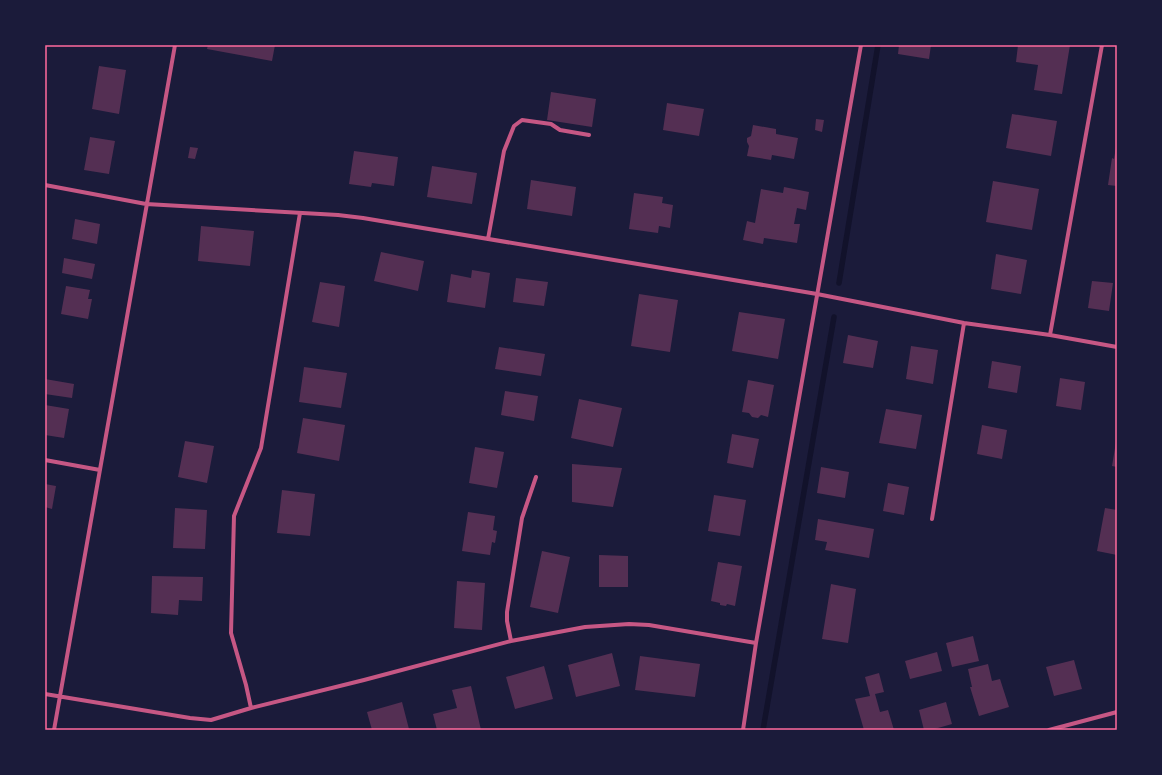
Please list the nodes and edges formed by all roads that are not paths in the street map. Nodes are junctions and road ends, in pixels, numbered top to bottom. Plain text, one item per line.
1 (175, 45) edge
2 (861, 45) edge
3 (1102, 45) edge
4 (589, 135) dead end
5 (45, 186) edge
6 (146, 204) junction
7 (300, 213) junction
8 (488, 239) junction
9 (817, 294) junction
10 (964, 323) junction
11 (1050, 335) junction
12 (1117, 347) edge
13 (45, 460) edge
14 (100, 470) junction
15 (536, 477) dead end
16 (932, 519) dead end
17 (511, 641) junction
18 (756, 644) junction
19 (45, 694) edge
20 (59, 696) junction
21 (251, 708) junction
22 (1117, 712) edge
23 (54, 730) edge
24 (743, 730) edge
25 (1048, 730) edge

1 - 6 street
2 - 9 street
3 - 11 street
4 - 8 street
5 - 6 street
6 - 7 street
6 - 14 street
7 - 8 street
7 - 21 street
8 - 9 street
9 - 10 street
9 - 18 street
10 - 11 street
10 - 16 street
11 - 12 street
13 - 14 street
14 - 20 street
15 - 17 street
17 - 18 street
17 - 21 street
18 - 24 street
19 - 20 street
20 - 21 street
20 - 23 street
22 - 25 street

